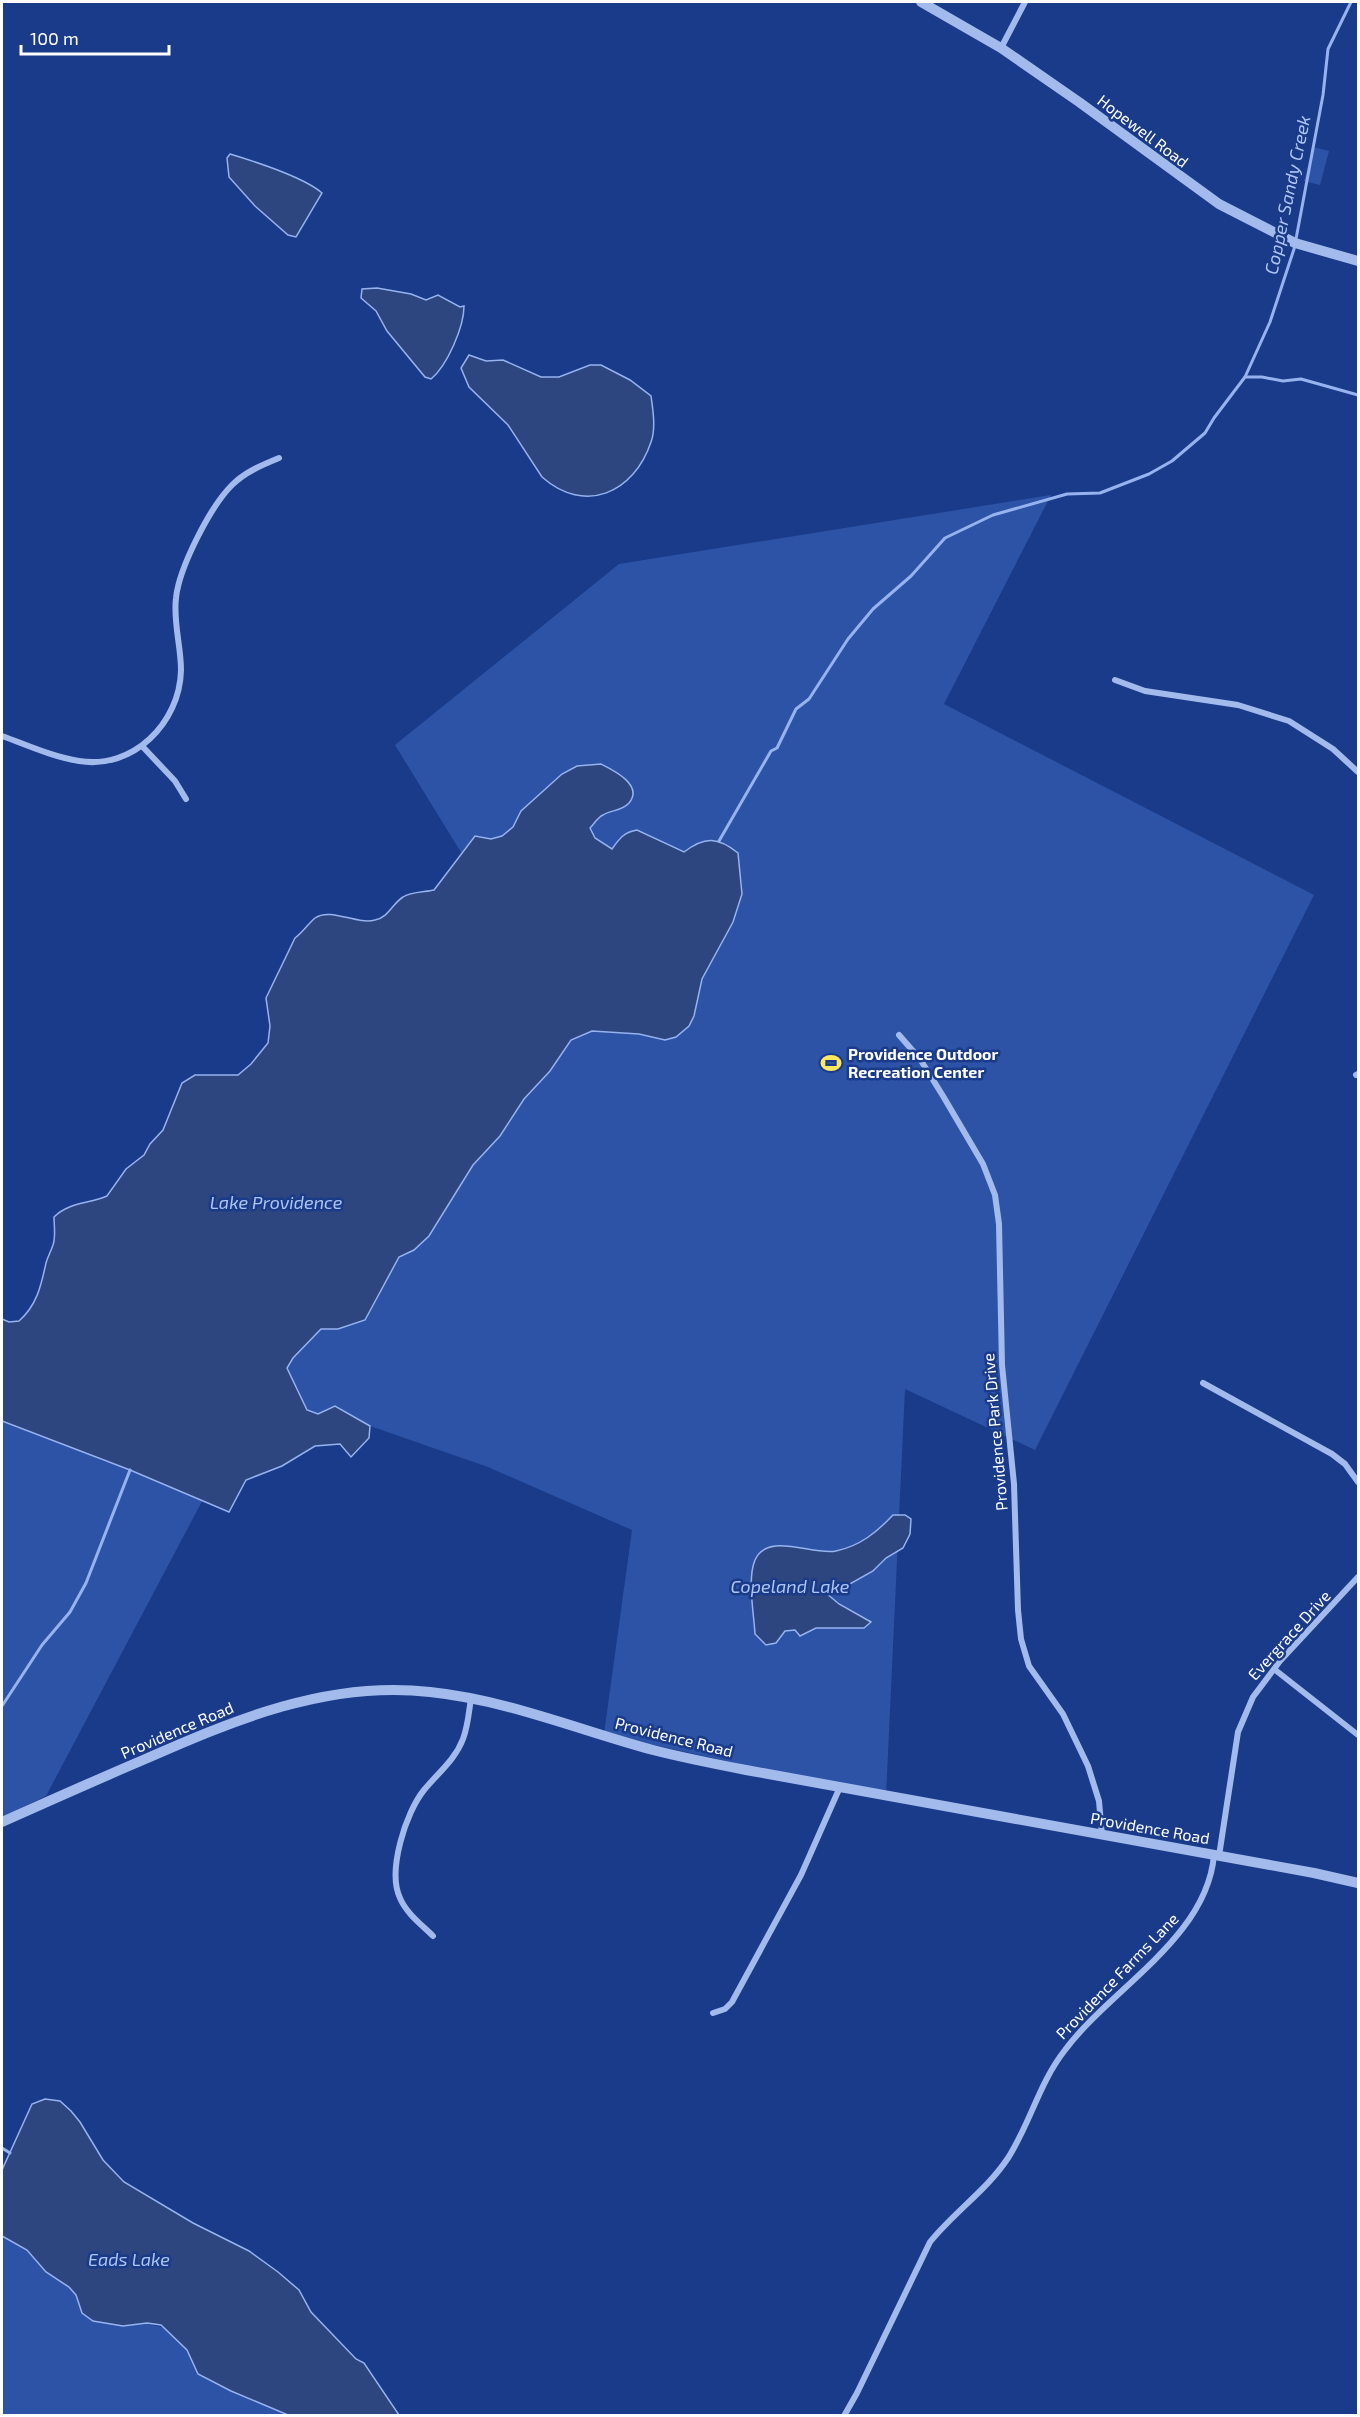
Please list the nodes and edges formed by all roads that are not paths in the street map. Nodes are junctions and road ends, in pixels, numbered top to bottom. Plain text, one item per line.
1 (921, 2) edge
2 (1025, 2) edge
3 (1001, 48) junction
4 (1359, 261) edge
5 (279, 458) dead end
6 (1115, 680) dead end
7 (2, 736) edge
8 (142, 746) junction
9 (1358, 772) edge
10 (186, 799) dead end
11 (899, 1035) dead end
12 (1203, 1383) dead end
13 (1359, 1482) edge
14 (1359, 1577) edge
15 (1274, 1669) junction
16 (472, 1698) junction
17 (1359, 1735) edge
18 (840, 1786) junction
19 (2, 1822) edge
20 (1102, 1835) junction
21 (1216, 1855) junction
22 (1359, 1883) edge
23 (433, 1936) dead end
24 (712, 2013) dead end
25 (844, 2415) edge

1 - 3 street, Hopewell Road
2 - 3 street
3 - 4 street, Hopewell Road
5 - 8 street
6 - 9 street
7 - 8 street
8 - 10 street
11 - 20 street, Providence Park Drive
12 - 13 street
14 - 15 street, Evergrace Drive
15 - 17 street
15 - 21 street, Evergrace Drive
16 - 18 street, Providence Road
16 - 19 street, Providence Road
16 - 23 street
18 - 20 street, Providence Road
18 - 24 street
20 - 21 street, Providence Road
21 - 22 street, Providence Road
21 - 25 street, Providence Farms Lane

